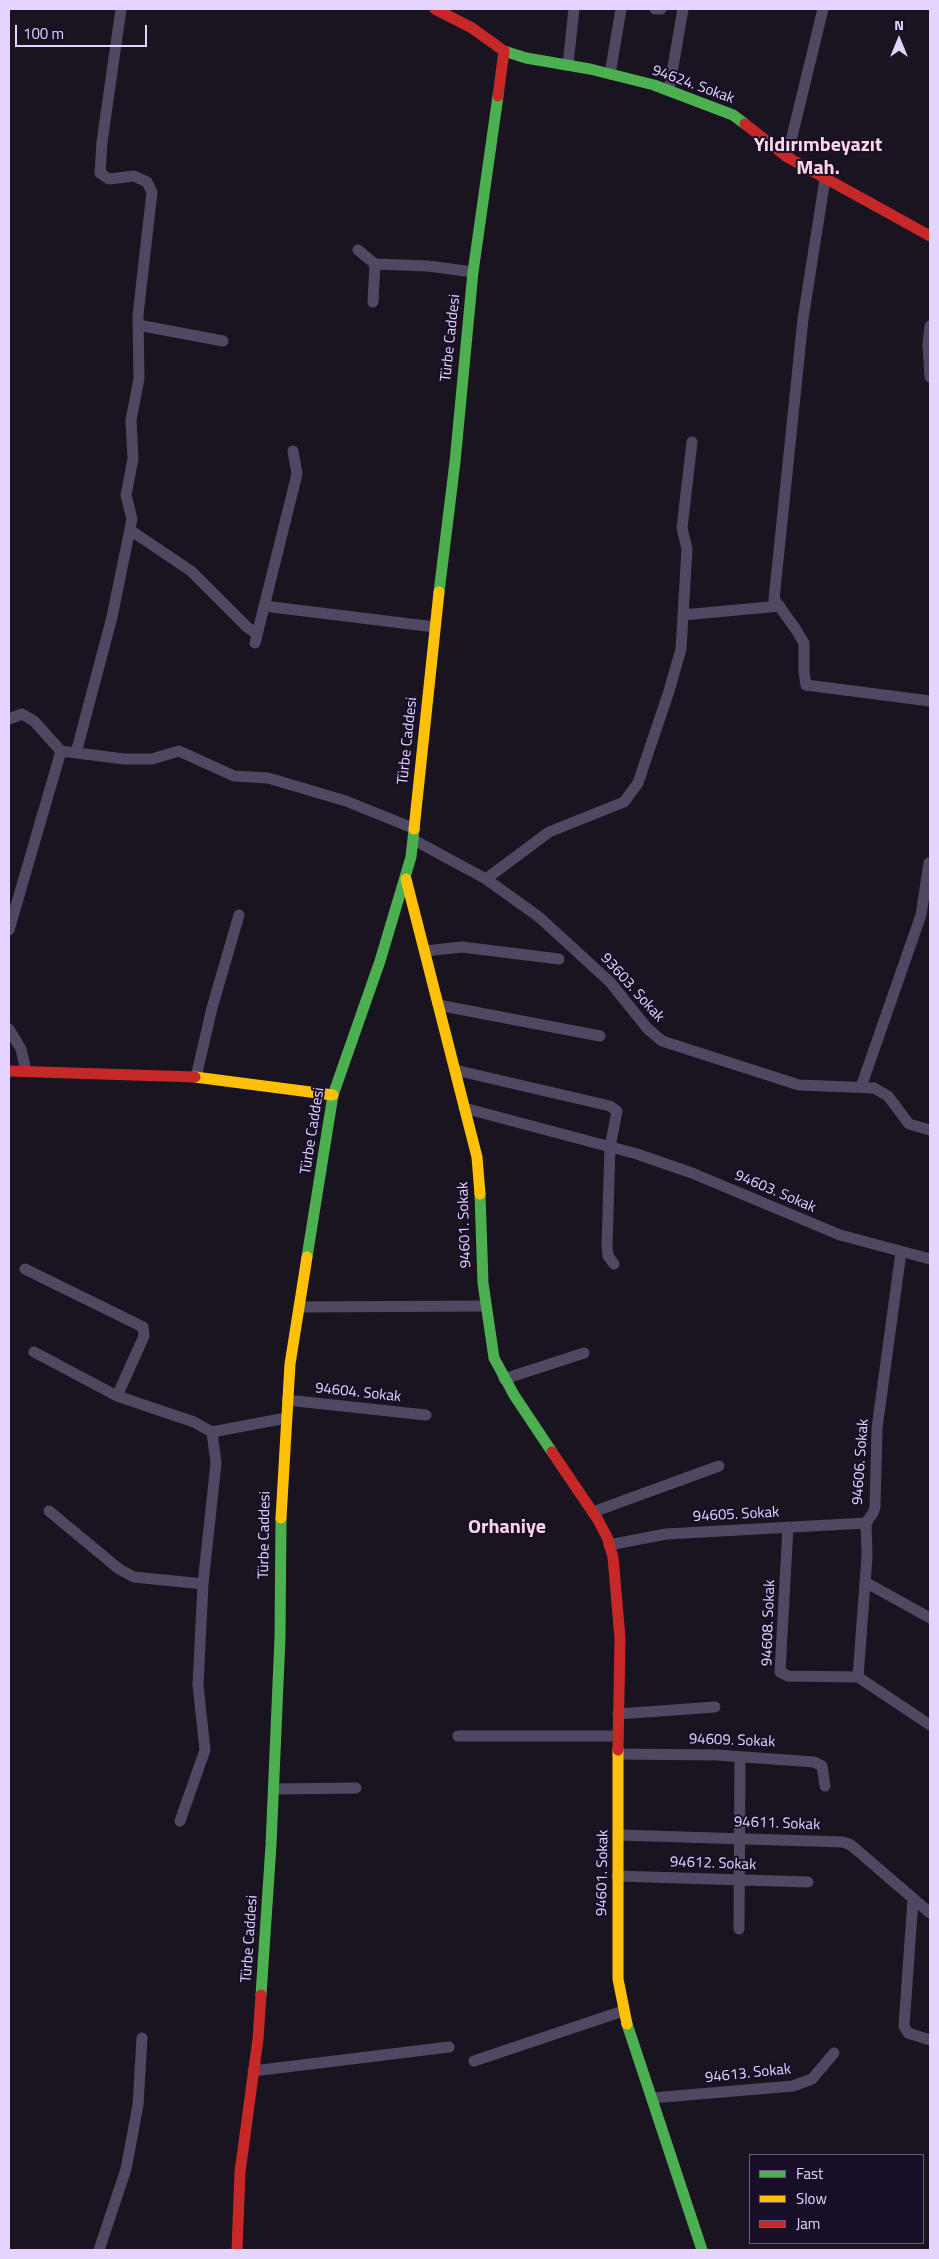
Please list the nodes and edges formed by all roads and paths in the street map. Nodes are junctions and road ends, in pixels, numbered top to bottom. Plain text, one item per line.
1 (121, 9) edge
2 (435, 9) edge
3 (574, 9) edge
4 (621, 9) edge
5 (655, 9) edge
6 (662, 9) edge
7 (683, 9) edge
8 (823, 9) edge
9 (504, 51) junction
10 (568, 64) junction
11 (610, 74) junction
12 (669, 90) junction
13 (787, 157) junction
14 (825, 179) junction
15 (930, 236) edge
16 (358, 250) dead end
17 (376, 264) junction
18 (473, 272) junction
19 (373, 302) dead end
20 (138, 325) junction
21 (930, 326) edge
22 (223, 341) dead end
23 (930, 377) edge
24 (692, 442) dead end
25 (293, 451) dead end
26 (130, 530) junction
27 (264, 606) junction
28 (780, 606) junction
29 (683, 615) junction
30 (435, 627) junction
31 (930, 701) edge
32 (9, 719) edge
33 (61, 751) junction
34 (76, 753) junction
35 (414, 835) junction
36 (929, 864) dead end
37 (406, 878) junction
38 (486, 879) junction
39 (239, 915) dead end
40 (9, 930) edge
41 (425, 951) junction
42 (559, 959) dead end
43 (438, 1005) junction
44 (9, 1029) edge
45 (600, 1036) dead end
46 (455, 1070) junction
47 (26, 1071) junction
48 (9, 1072) edge
49 (196, 1077) junction
50 (861, 1087) junction
51 (333, 1095) junction
52 (464, 1108) junction
53 (930, 1130) edge
54 (610, 1147) junction
55 (901, 1252) junction
56 (930, 1259) edge
57 (614, 1264) dead end
58 (25, 1268) dead end
59 (485, 1306) junction
60 (299, 1307) junction
61 (34, 1352) dead end
62 (584, 1353) dead end
63 (504, 1379) junction
64 (117, 1396) junction
65 (287, 1400) junction
66 (426, 1416) dead end
67 (286, 1418) junction
68 (212, 1432) junction
69 (719, 1466) dead end
70 (49, 1511) dead end
71 (593, 1512) junction
72 (866, 1523) junction
73 (788, 1527) junction
74 (609, 1545) junction
75 (865, 1582) junction
76 (204, 1584) junction
77 (930, 1618) edge
78 (858, 1677) junction
79 (715, 1707) dead end
80 (618, 1714) junction
81 (930, 1725) edge
82 (458, 1736) dead end
83 (618, 1736) junction
84 (618, 1754) junction
85 (740, 1756) junction
86 (825, 1786) dead end
87 (356, 1788) dead end
88 (273, 1789) junction
89 (180, 1821) dead end
90 (618, 1835) junction
91 (740, 1838) junction
92 (617, 1876) junction
93 (740, 1880) junction
94 (808, 1882) dead end
95 (913, 1899) junction
96 (930, 1913) edge
97 (739, 1929) dead end
98 (623, 2011) junction
99 (142, 2038) dead end
100 (930, 2040) edge
101 (449, 2046) dead end
102 (834, 2054) dead end
103 (474, 2061) dead end
104 (253, 2071) junction
105 (652, 2098) junction
106 (99, 2250) edge
107 (237, 2250) edge
108 (702, 2250) edge

1 - 20 street
2 - 9 street
3 - 10 street
4 - 11 street
5 - 6 street
7 - 12 street
8 - 13 street
9 - 10 street, 94624. Sokak
9 - 18 street, Türbe Caddesi
10 - 11 street, 94624. Sokak
11 - 12 street, 94624. Sokak
12 - 13 street, 94624. Sokak
13 - 14 street, 94624. Sokak
14 - 15 street, 94624. Sokak
14 - 28 street
16 - 17 street
17 - 18 street
17 - 19 street
18 - 30 street, Türbe Caddesi
20 - 22 street
20 - 26 street
21 - 23 street
24 - 29 street
25 - 27 street
26 - 27 street
26 - 34 street
27 - 30 street
28 - 29 street
28 - 31 street
29 - 38 street
30 - 35 street, Türbe Caddesi
32 - 33 street
33 - 34 street, 93603. Sokak
33 - 40 street
34 - 35 street, 93603. Sokak
35 - 37 street, Türbe Caddesi
35 - 38 street, 93603. Sokak
36 - 50 street
37 - 41 street, 94601. Sokak
37 - 51 street, Türbe Caddesi
38 - 50 street, 93603. Sokak
39 - 49 street
41 - 42 street
41 - 43 street, 94601. Sokak
43 - 45 street
43 - 46 street, 94601. Sokak
44 - 47 street
46 - 52 street, 94601. Sokak
46 - 54 street
47 - 48 street
47 - 49 street
49 - 51 street
50 - 53 street, 93603. Sokak
51 - 60 street, Türbe Caddesi
52 - 54 street, 94603. Sokak
52 - 59 street, 94601. Sokak
54 - 55 street, 94603. Sokak
54 - 57 street
55 - 56 street, 94603. Sokak
55 - 72 street, 94606. Sokak
58 - 64 street
59 - 60 street
59 - 63 street, 94601. Sokak
60 - 65 street, Türbe Caddesi
61 - 64 street
62 - 63 street
63 - 71 street, 94601. Sokak
64 - 68 street
65 - 66 street, 94604. Sokak
65 - 67 street, Türbe Caddesi
67 - 68 street
67 - 88 street, Türbe Caddesi
68 - 76 street
69 - 71 street
70 - 76 street
71 - 74 street, 94601. Sokak
72 - 73 street, 94605. Sokak
72 - 75 street, 94606. Sokak
73 - 74 street, 94605. Sokak
73 - 78 street, 94608. Sokak
74 - 80 street, 94601. Sokak
75 - 77 street
75 - 78 street, 94606. Sokak
76 - 89 street
78 - 81 street
79 - 80 street
80 - 83 street, 94601. Sokak
82 - 83 street
83 - 84 street, 94601. Sokak
84 - 85 street, 94609. Sokak
84 - 90 street, 94601. Sokak
85 - 86 street, 94609. Sokak
85 - 91 street
87 - 88 street
88 - 104 street, Türbe Caddesi
90 - 91 street, 94611. Sokak
90 - 92 street, 94601. Sokak
91 - 93 street
91 - 95 street, 94611. Sokak
92 - 93 street, 94612. Sokak
92 - 98 street, 94601. Sokak
93 - 94 street, 94612. Sokak
93 - 97 street
95 - 96 street, 94611. Sokak
95 - 100 street
98 - 103 street
98 - 105 street, 94601. Sokak
99 - 106 street
101 - 104 street
102 - 105 street, 94613. Sokak
104 - 107 street, Türbe Caddesi
105 - 108 street, 94601. Sokak

